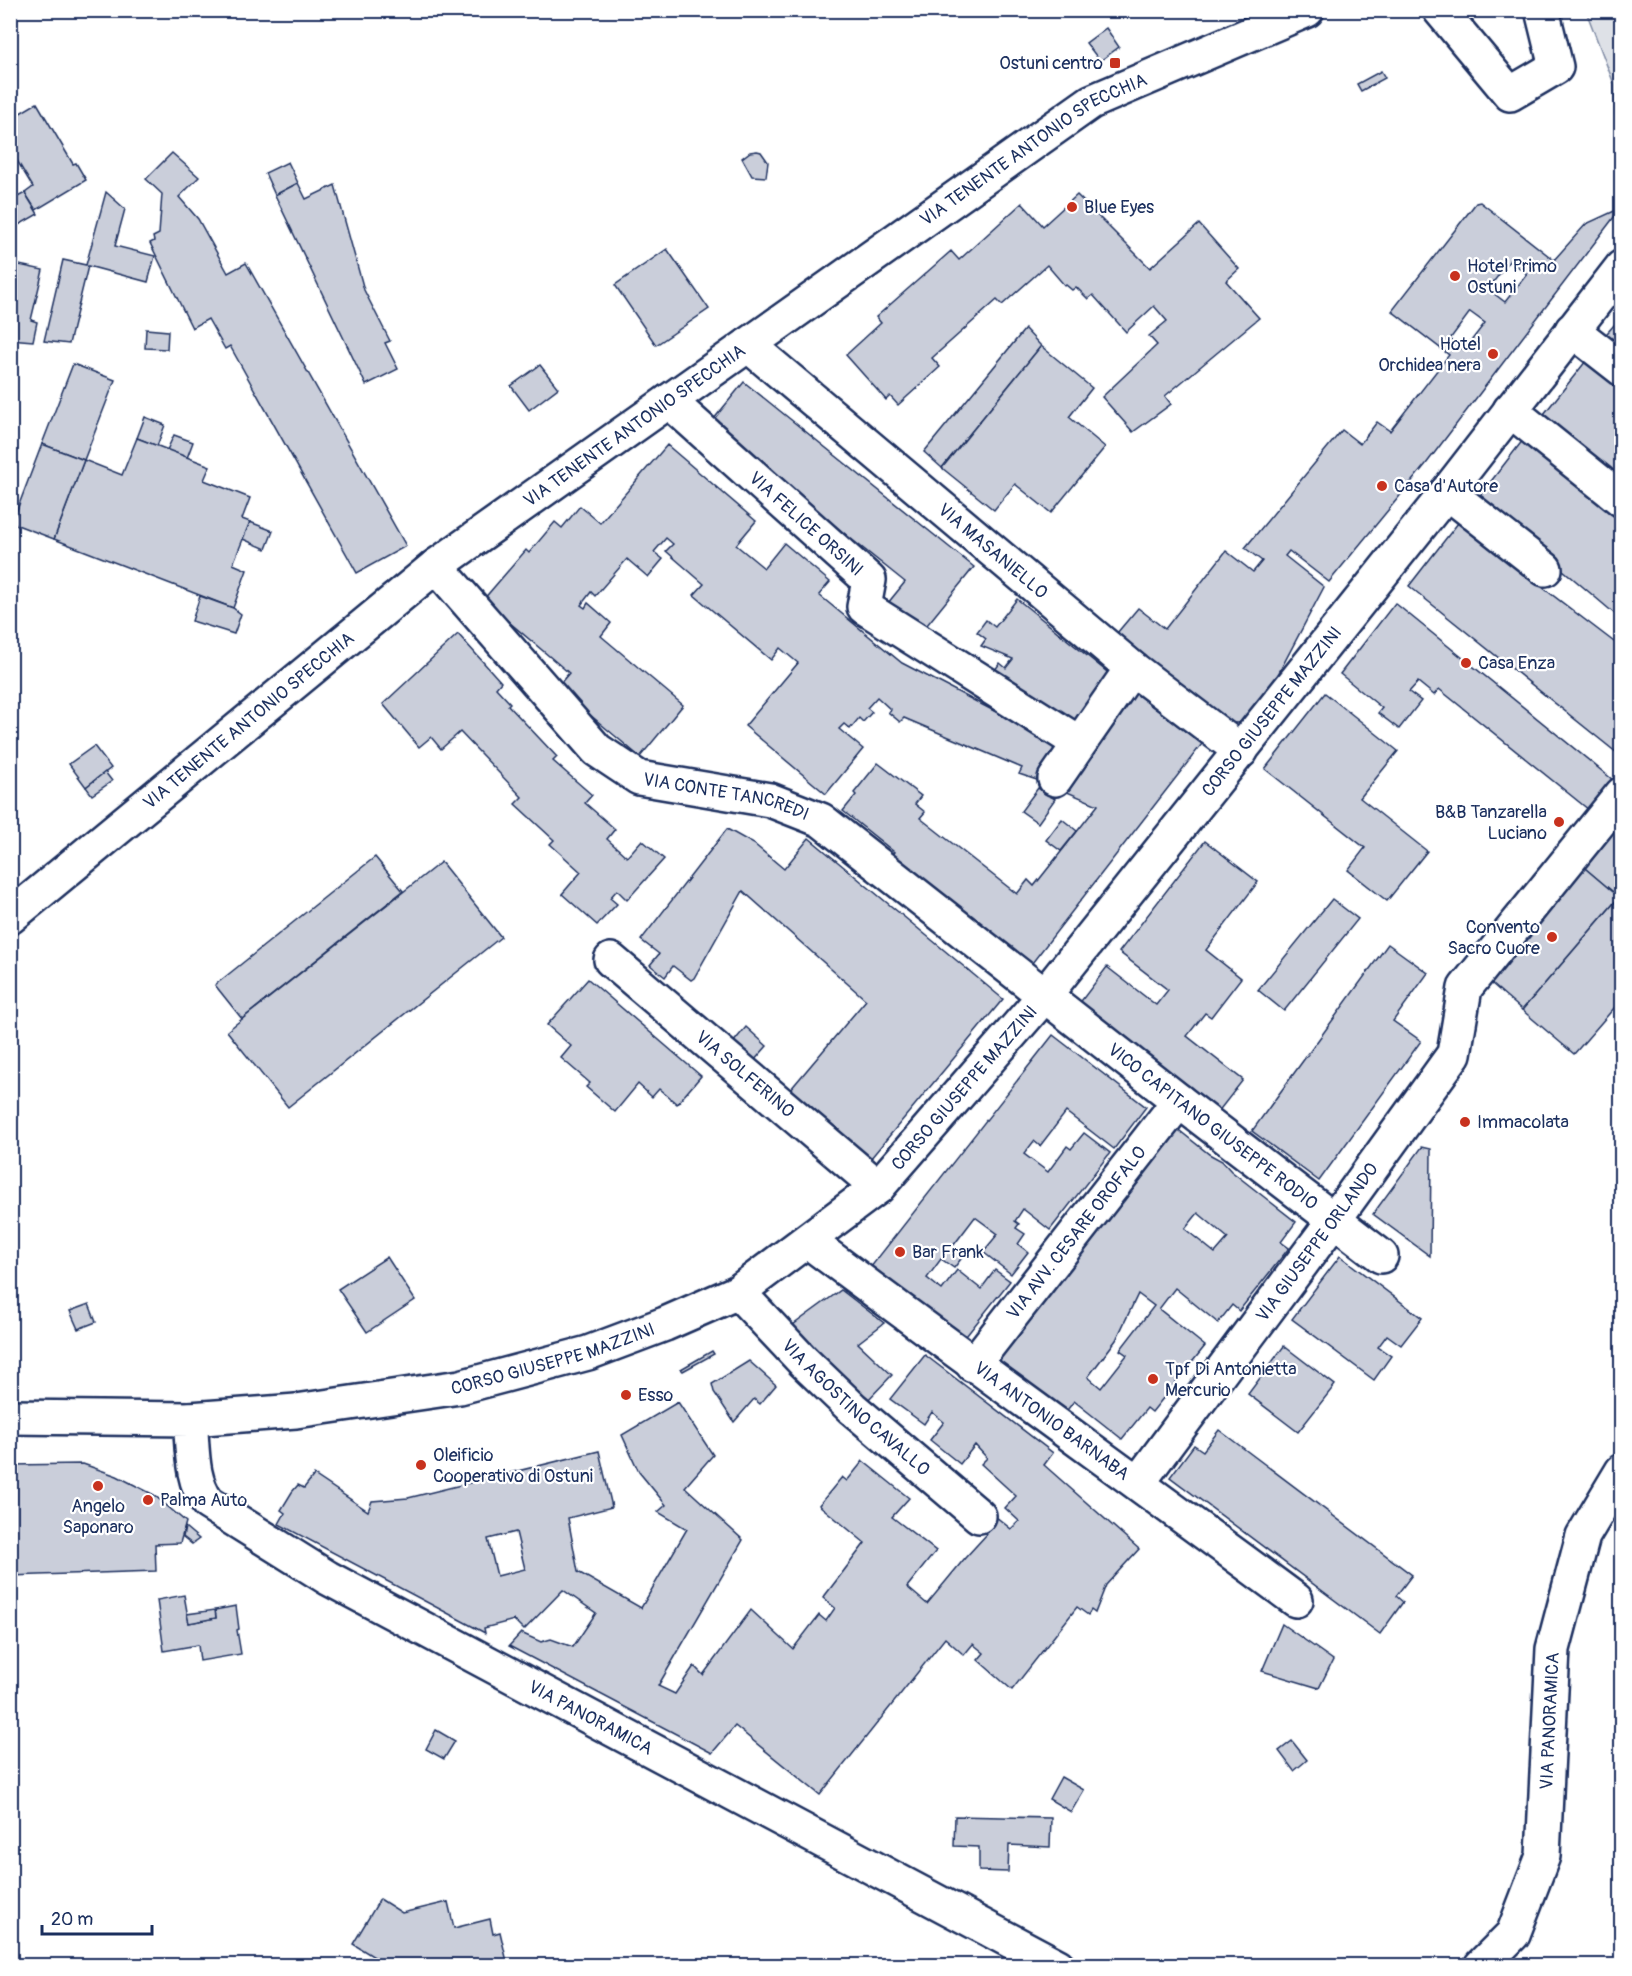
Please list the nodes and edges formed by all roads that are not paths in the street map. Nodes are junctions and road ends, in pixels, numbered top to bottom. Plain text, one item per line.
1 (1307, 10) edge
2 (1440, 10) edge
3 (1542, 10) edge
4 (1622, 267) edge
5 (1572, 330) junction
6 (748, 345) junction
7 (1622, 369) edge
8 (669, 402) junction
9 (1510, 410) junction
10 (1447, 492) junction
11 (1622, 500) edge
12 (436, 566) junction
13 (1545, 569) dead end
14 (1132, 668) junction
15 (1078, 743) junction
16 (1241, 752) junction
17 (1055, 779) dead end
18 (1622, 794) edge
19 (10, 917) edge
20 (611, 960) dead end
21 (1044, 996) junction
22 (1179, 1101) junction
23 (878, 1187) junction
24 (1334, 1220) junction
25 (808, 1241) junction
26 (1381, 1256) dead end
27 (738, 1292) junction
28 (973, 1365) junction
29 (10, 1417) edge
30 (190, 1419) junction
31 (1622, 1471) edge
32 (1138, 1483) junction
33 (979, 1516) dead end
34 (1296, 1600) dead end
35 (1058, 1965) edge
36 (1481, 1965) edge

1 - 6 street, VIA TENENTE ANTONIO SPECCHIA
2 - 3 street
4 - 5 street, CORSO GIUSEPPE MAZZINI
5 - 7 street
5 - 9 street, CORSO GIUSEPPE MAZZINI
6 - 8 street, VIA TENENTE ANTONIO SPECCHIA
6 - 14 street, VIA MASANIELLO
8 - 12 street, VIA TENENTE ANTONIO SPECCHIA
8 - 15 street, VIA FELICE ORSINI
9 - 10 street, CORSO GIUSEPPE MAZZINI
9 - 11 street
10 - 13 street
10 - 16 street, CORSO GIUSEPPE MAZZINI
12 - 19 street, VIA TENENTE ANTONIO SPECCHIA
12 - 21 street, VIA CONTE TANCREDI
14 - 15 street
14 - 16 street, VIA MASANIELLO
15 - 17 street
16 - 21 street, CORSO GIUSEPPE MAZZINI
18 - 24 street, VIA GIUSEPPE ORLANDO
20 - 23 street, VIA SOLFERINO
21 - 22 street, VICO CAPITANO GIUSEPPE RODIO
21 - 23 street, CORSO GIUSEPPE MAZZINI
22 - 24 street, VICO CAPITANO GIUSEPPE RODIO
22 - 28 street, VIA AVV. CESARE OROFALO
23 - 25 street, CORSO GIUSEPPE MAZZINI
24 - 26 street, VICO CAPITANO GIUSEPPE RODIO
24 - 32 street, VIA GIUSEPPE ORLANDO
25 - 27 street, CORSO GIUSEPPE MAZZINI
25 - 28 street, VIA ANTONIO BARNABA
27 - 30 street, CORSO GIUSEPPE MAZZINI
27 - 33 street, VIA AGOSTINO CAVALLO
28 - 32 street, VIA ANTONIO BARNABA
29 - 30 street, CORSO GIUSEPPE MAZZINI
30 - 35 street, VIA PANORAMICA
31 - 36 street, VIA PANORAMICA
32 - 34 street, VIA ANTONIO BARNABA

